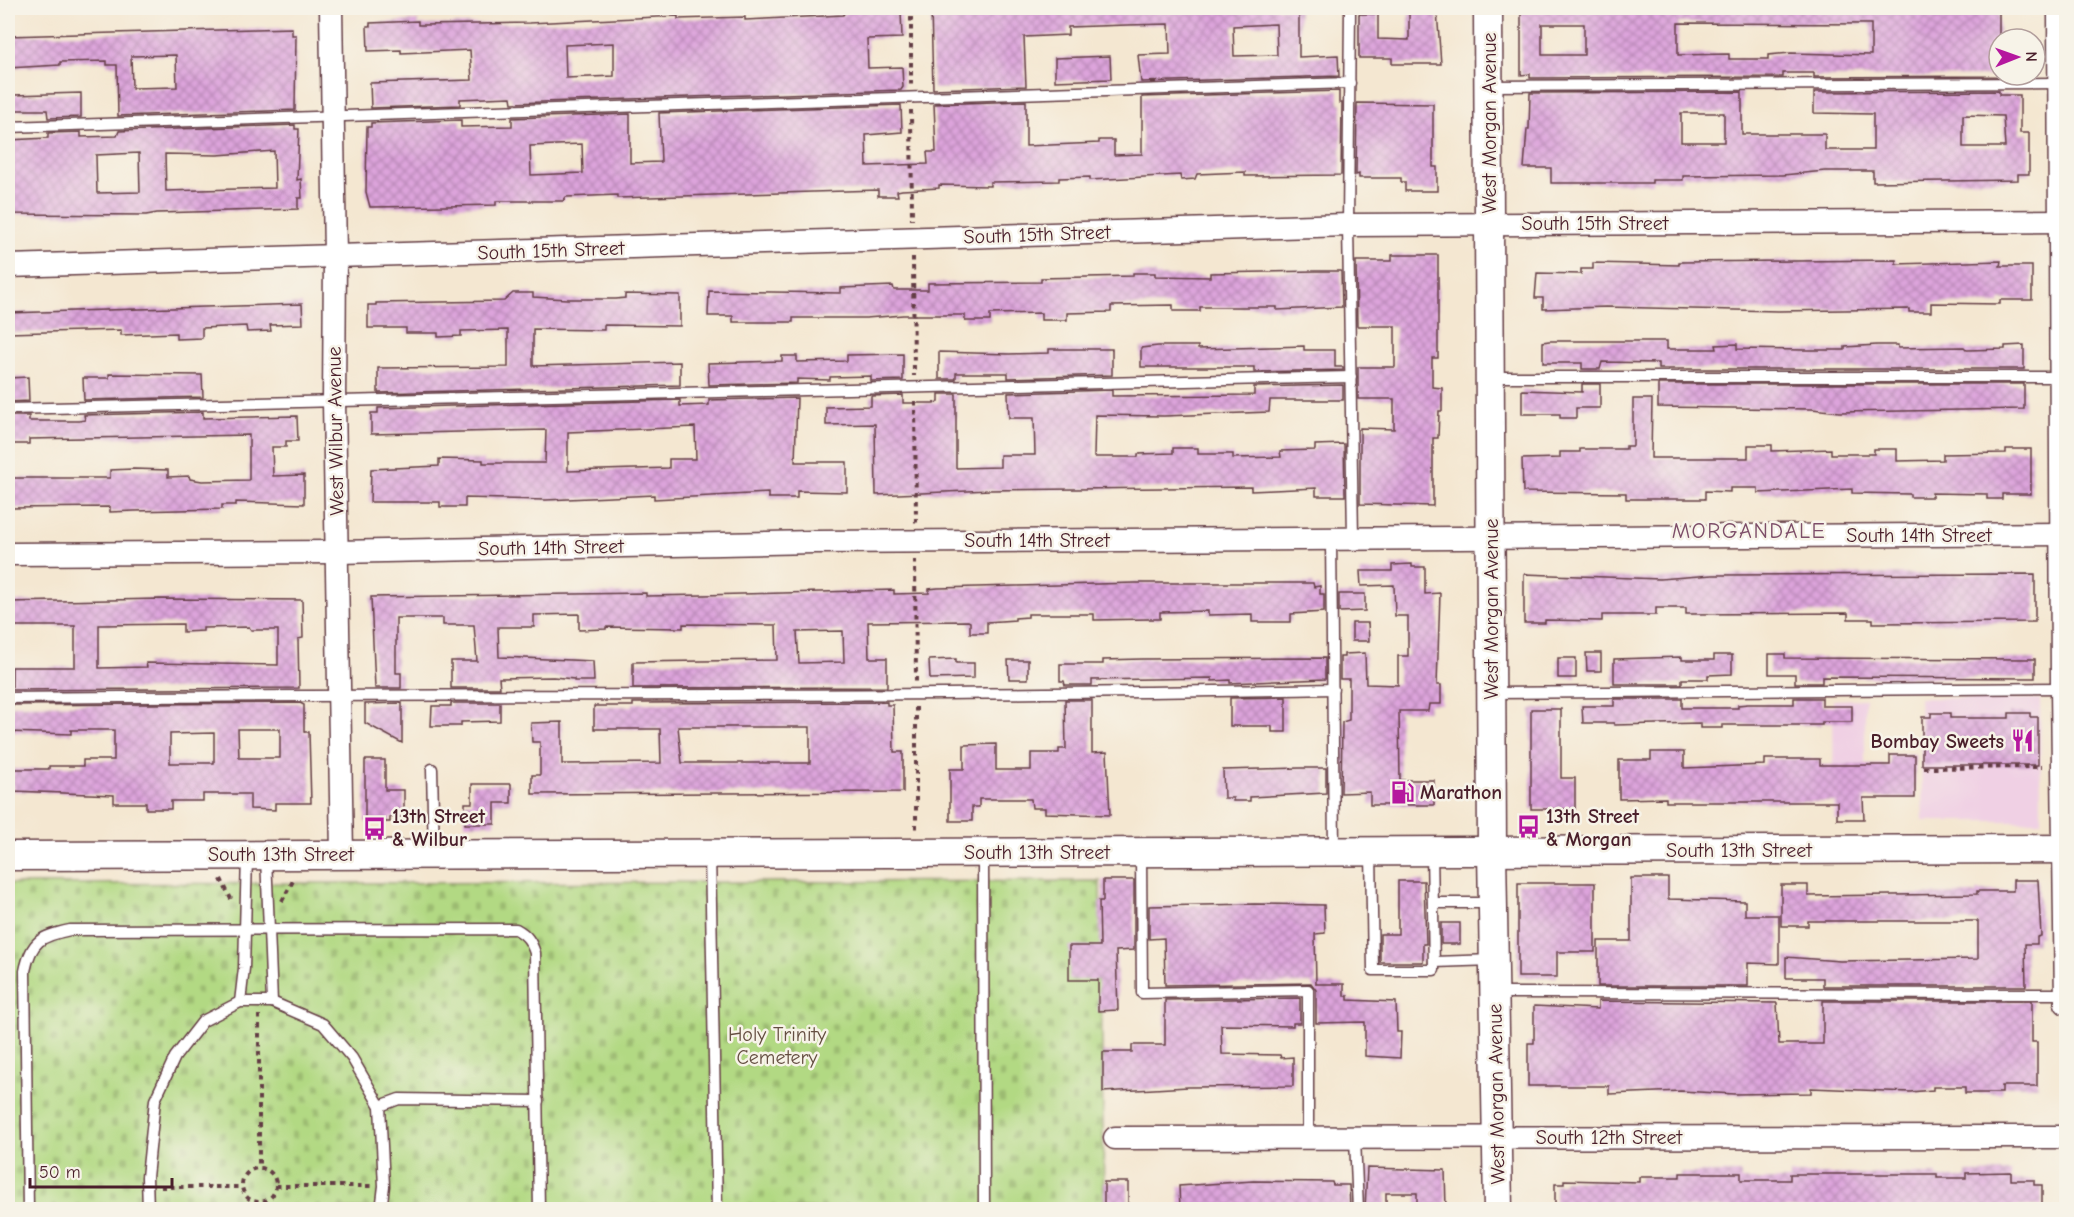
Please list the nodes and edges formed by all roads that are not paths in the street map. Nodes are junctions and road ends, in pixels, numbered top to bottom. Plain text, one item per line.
1 (331, 8) edge
2 (1350, 8) edge
3 (1488, 8) edge
4 (2059, 8) edge
5 (1350, 83) junction
6 (2063, 83) edge
7 (1488, 86) junction
8 (333, 117) junction
9 (8, 127) edge
10 (2063, 221) edge
11 (1489, 223) junction
12 (1348, 225) junction
13 (335, 256) junction
14 (8, 266) edge
15 (1351, 376) junction
16 (2064, 376) edge
17 (1490, 377) junction
18 (334, 402) junction
19 (8, 409) edge
20 (2064, 534) edge
21 (1490, 536) junction
22 (1342, 538) junction
23 (338, 552) junction
24 (8, 554) edge
25 (2064, 688) edge
26 (1333, 689) junction
27 (1491, 693) junction
28 (339, 694) junction
29 (8, 698) edge
30 (432, 769) dead end
31 (2065, 849) edge
32 (1432, 851) junction
33 (1492, 851) junction
34 (1141, 852) junction
35 (1334, 852) junction
36 (1371, 852) junction
37 (256, 853) junction
38 (982, 853) junction
39 (342, 854) junction
40 (434, 854) junction
41 (710, 854) junction
42 (8, 856) edge
43 (1433, 903) junction
44 (1493, 903) junction
45 (245, 931) junction
46 (269, 931) junction
47 (1494, 960) junction
48 (1434, 962) junction
49 (1495, 993) junction
50 (2066, 994) edge
51 (240, 1002) junction
52 (272, 1002) junction
53 (2067, 1003) edge
54 (538, 1101) junction
55 (380, 1106) junction
56 (1497, 1136) junction
57 (2067, 1137) edge
58 (1115, 1138) dead end
59 (1308, 1138) junction
60 (1355, 1138) junction
61 (28, 1209) edge
62 (148, 1209) edge
63 (381, 1209) edge
64 (539, 1209) edge
65 (717, 1209) edge
66 (984, 1209) edge
67 (1358, 1209) edge
68 (1498, 1209) edge

1 - 8 street, West Wilbur Avenue
2 - 5 lane
3 - 7 street, West Morgan Avenue
4 - 6 street
5 - 8 lane
5 - 12 lane
6 - 7 lane
6 - 10 street
7 - 11 street, West Morgan Avenue
8 - 9 lane
8 - 13 street, West Wilbur Avenue
10 - 11 street, South 15th Street
10 - 16 street
11 - 12 street, South 15th Street
11 - 17 street, West Morgan Avenue
12 - 13 street, South 15th Street
12 - 15 lane
13 - 14 street, South 15th Street
13 - 18 street, West Wilbur Avenue
15 - 18 lane
15 - 22 lane
16 - 17 lane
16 - 20 street
17 - 21 street, West Morgan Avenue
18 - 19 lane
18 - 23 street, West Wilbur Avenue
20 - 21 street, South 14th Street
20 - 25 street
21 - 22 street, South 14th Street
21 - 27 street, West Morgan Avenue
22 - 23 street, South 14th Street
22 - 26 lane
23 - 24 street, South 14th Street
23 - 28 street, West Wilbur Avenue
25 - 27 lane
25 - 31 street
26 - 28 lane
26 - 35 lane
27 - 33 street, West Morgan Avenue
28 - 29 lane
28 - 39 street, West Wilbur Avenue
30 - 40 lane
31 - 33 street, South 13th Street
31 - 50 street
32 - 33 street, South 13th Street
32 - 36 street, South 13th Street
32 - 43 lane
33 - 44 street, West Morgan Avenue
34 - 35 street, South 13th Street
34 - 38 street, South 13th Street
34 - 59 lane
35 - 36 street, South 13th Street
36 - 48 lane
37 - 39 street, South 13th Street
37 - 42 street, South 13th Street
37 - 45 lane
37 - 46 lane
38 - 41 street, South 13th Street
38 - 66 lane
39 - 40 street, South 13th Street
40 - 41 street, South 13th Street
41 - 65 lane
43 - 44 lane
43 - 48 lane
44 - 47 street, West Morgan Avenue
45 - 46 lane
45 - 51 lane
45 - 61 lane
46 - 52 lane
46 - 54 lane
47 - 48 lane
47 - 49 street, West Morgan Avenue
49 - 50 lane
49 - 56 street, West Morgan Avenue
50 - 53 street
51 - 52 lane
51 - 62 lane
52 - 55 lane
54 - 55 lane
54 - 64 lane
55 - 63 lane
56 - 57 street, South 12th Street
56 - 60 street, South 12th Street
56 - 68 street, West Morgan Avenue
58 - 59 street, South 12th Street
59 - 60 street, South 12th Street
60 - 67 lane

